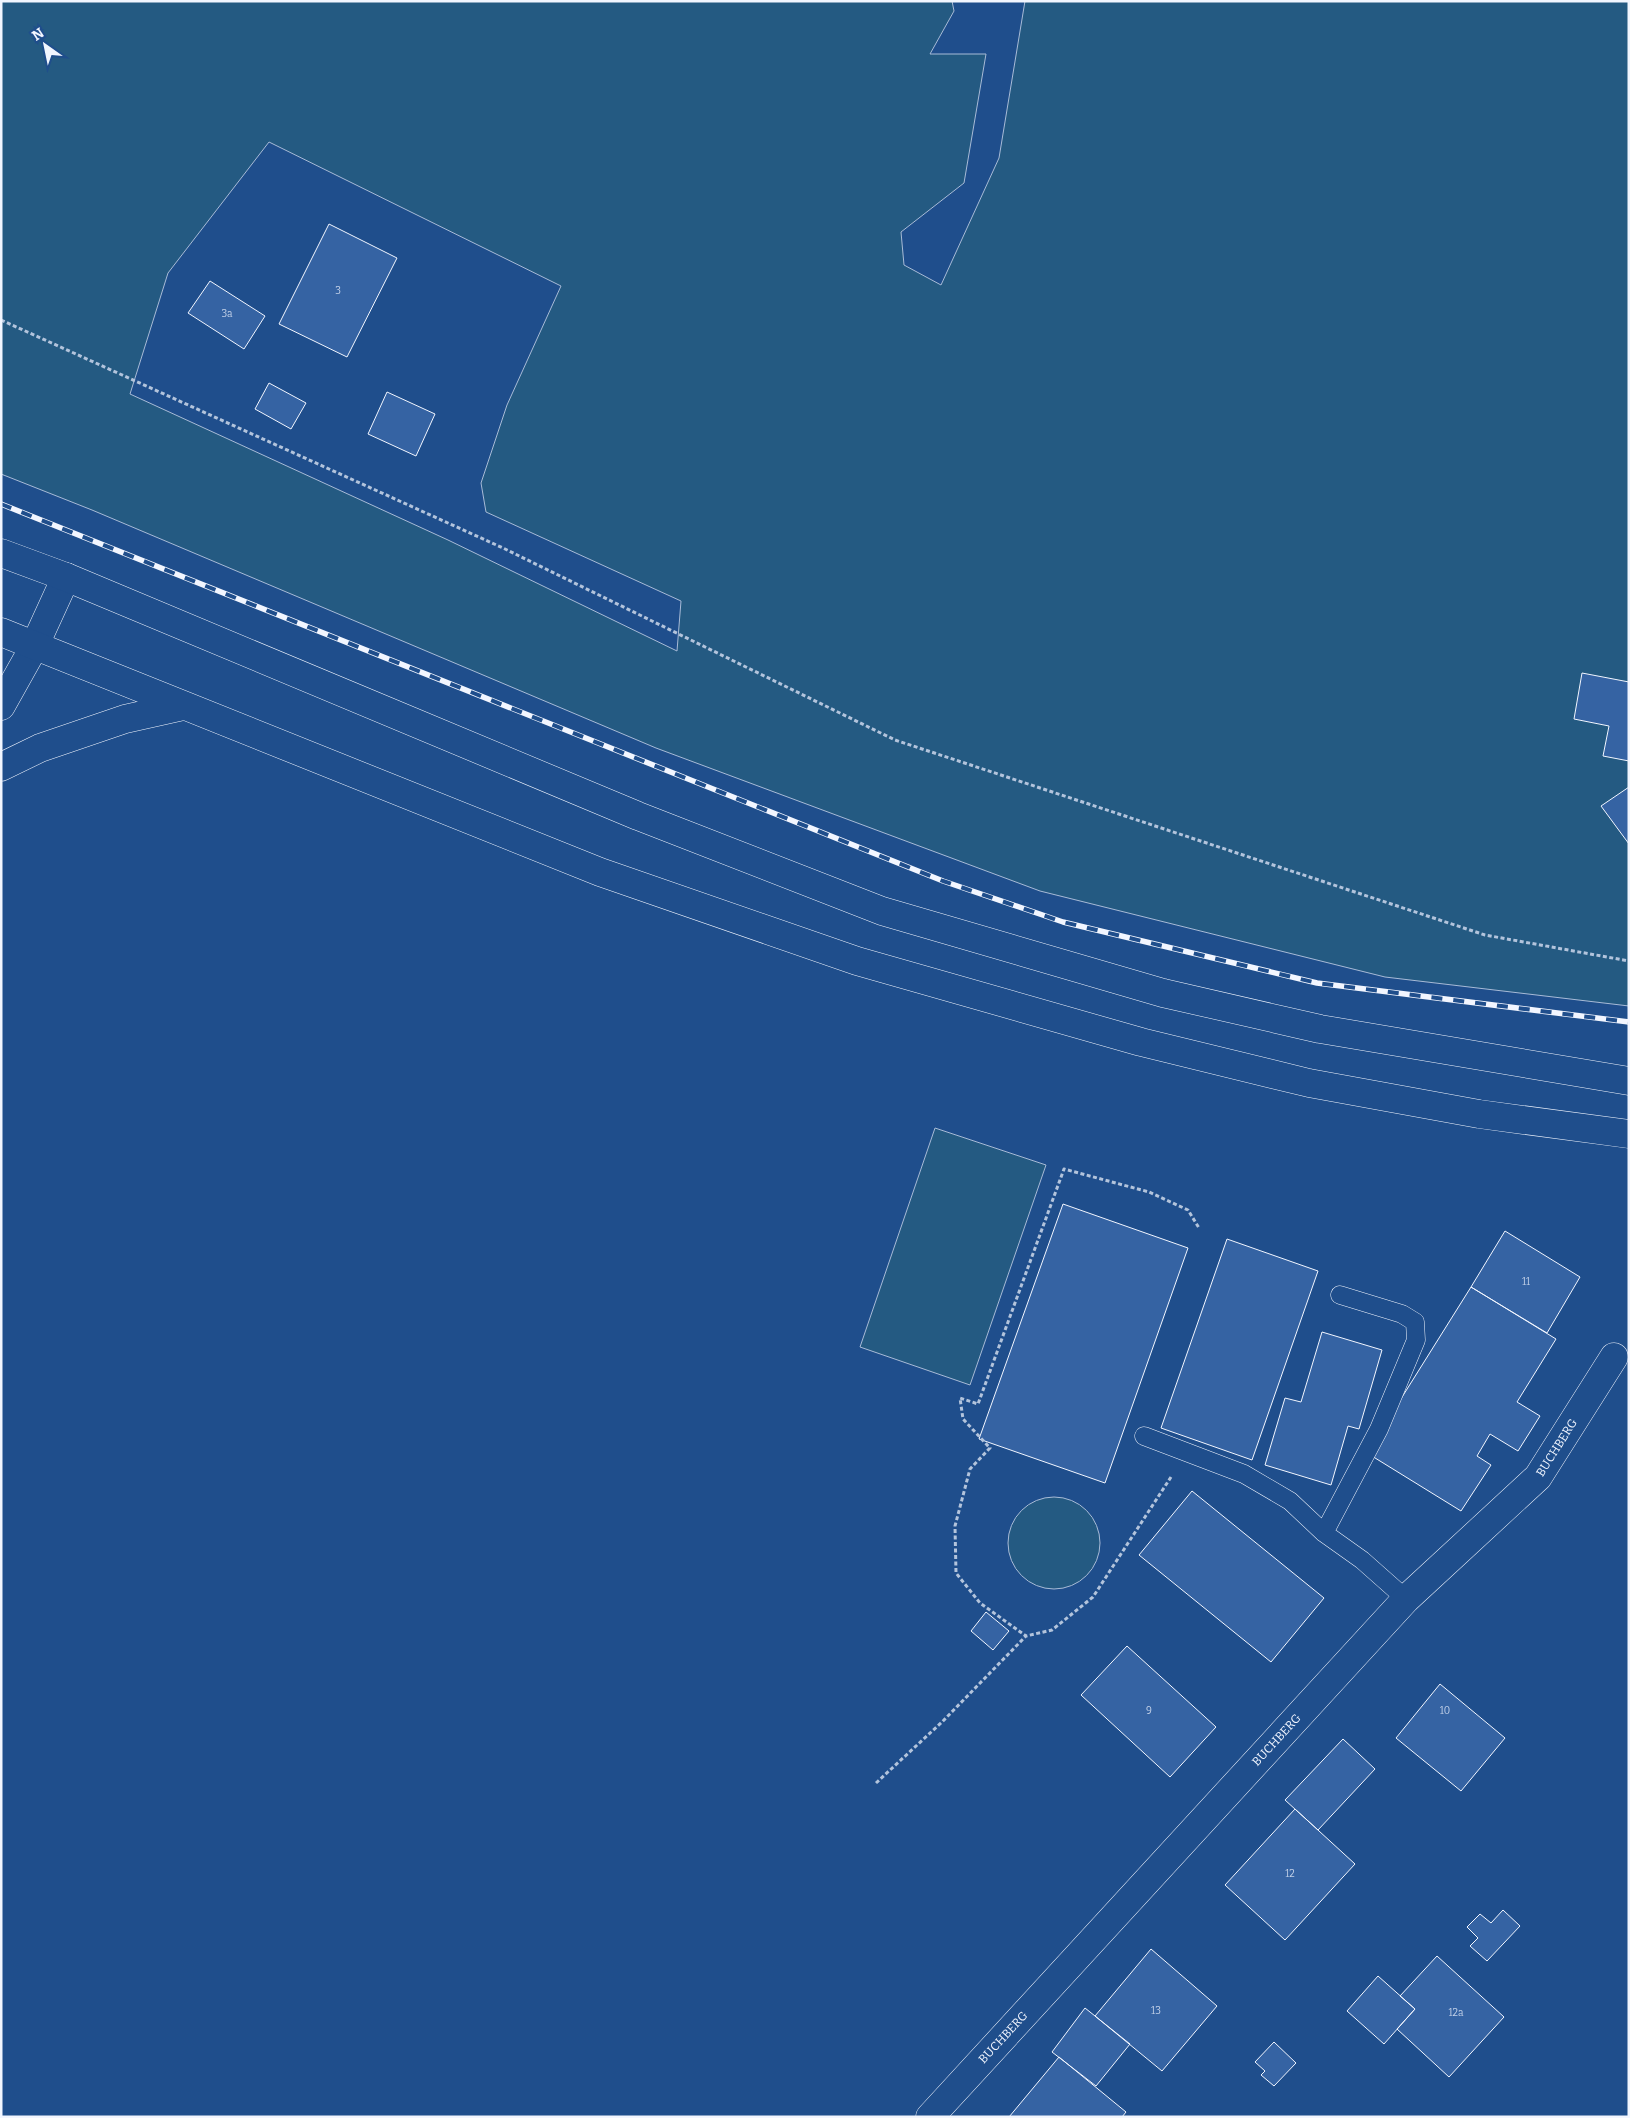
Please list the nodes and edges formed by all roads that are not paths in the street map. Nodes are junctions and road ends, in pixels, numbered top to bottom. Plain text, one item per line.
1 (1, 553) edge
2 (66, 577) junction
3 (1, 632) edge
4 (34, 646) junction
5 (1, 706) edge
6 (183, 706) junction
7 (1, 768) edge
8 (1629, 1081) edge
9 (1629, 1134) edge
10 (1340, 1295) dead end
11 (1614, 1357) dead end
12 (1144, 1436) dead end
13 (1324, 1533) junction
14 (1406, 1599) junction
15 (930, 2117) edge

1 - 2 main road
2 - 4 main road
2 - 8 main road
3 - 4 main road
4 - 5 main road
4 - 6 main road
6 - 7 main road
6 - 9 main road
10 - 13 lane
11 - 14 main road, BUCHBERG
12 - 13 lane
13 - 14 lane
14 - 15 main road, BUCHBERG

